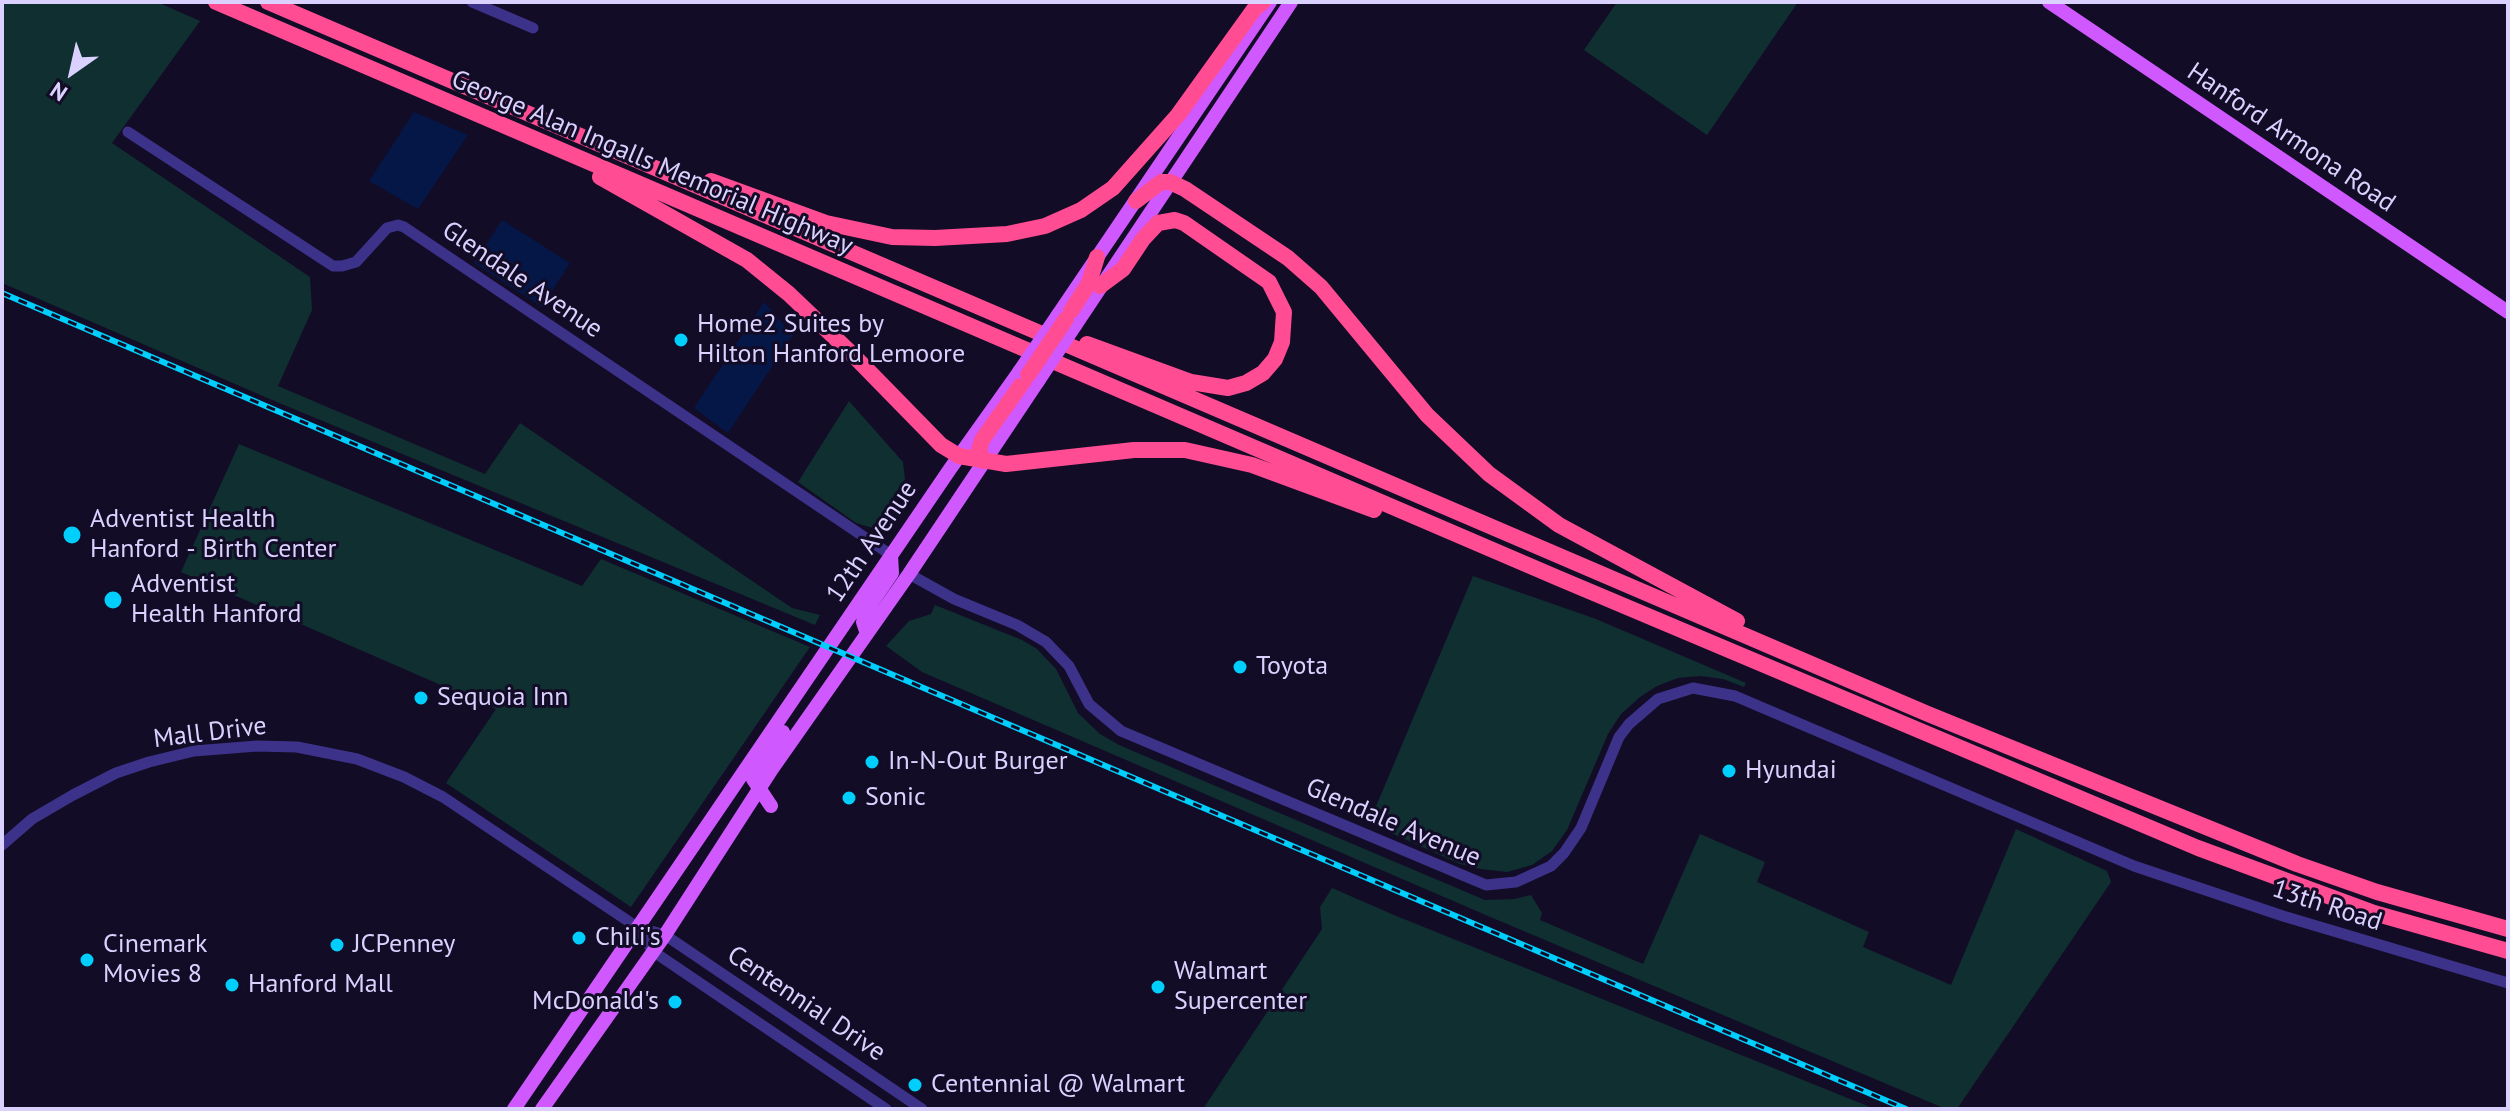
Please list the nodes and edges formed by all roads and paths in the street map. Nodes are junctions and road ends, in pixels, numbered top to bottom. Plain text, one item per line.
1 (216, 2) edge
2 (268, 2) edge
3 (1263, 2) edge
4 (1270, 2) edge
5 (1291, 2) edge
6 (2049, 2) edge
7 (479, 3) edge
8 (533, 28) dead end
9 (128, 132) dead end
10 (579, 135) junction
11 (532, 138) junction
12 (1170, 182) junction
13 (1136, 201) junction
14 (1097, 257) joint
15 (1100, 286) junction
16 (2508, 312) edge
17 (1067, 319) junction
18 (1031, 329) junction
19 (1028, 376) junction
20 (959, 456) junction
21 (983, 461) junction
22 (891, 555) junction
23 (909, 574) junction
24 (1558, 578) junction
25 (867, 634) junction
26 (1811, 663) junction
27 (806, 682) junction
28 (759, 790) junction
29 (771, 806) dead end
30 (2, 845) edge
31 (2134, 866) joint
32 (637, 927) junction
33 (2508, 929) edge
34 (665, 935) junction
35 (2508, 951) edge
36 (654, 952) junction
37 (2508, 983) edge
38 (514, 1109) edge
39 (542, 1109) edge
40 (886, 1109) edge
41 (922, 1109) edge

1 - 11 highway, George Alan Ingalls Memorial Highway
2 - 10 highway, George Alan Ingalls Memorial Highway
3 - 10 highway
4 - 13 main road
5 - 12 main road
6 - 16 main road, Hanford Armona Road
7 - 8 street
9 - 22 street, Glendale Avenue
10 - 18 highway, George Alan Ingalls Memorial Highway
11 - 20 highway
11 - 24 highway, George Alan Ingalls Memorial Highway
12 - 13 highway
12 - 15 main road
12 - 26 highway
13 - 14 main road
14 - 17 highway
15 - 17 main road
15 - 18 highway
17 - 19 highway, bridge
18 - 26 highway
19 - 20 main road, 12th Avenue
19 - 21 highway
20 - 21 highway
20 - 22 main road, 12th Avenue
21 - 23 main road, 12th Avenue
21 - 24 highway
22 - 25 main road
22 - 27 main road, 12th Avenue
23 - 25 main road, 12th Avenue
23 - 31 street, Glendale Avenue
24 - 35 highway
25 - 28 main road, 12th Avenue
26 - 33 highway
27 - 28 main road
27 - 32 main road, 12th Avenue
28 - 29 main road
28 - 34 main road, 12th Avenue
30 - 32 street, Mall Drive
31 - 37 street, 13th Road
32 - 34 street, Mall Drive
32 - 36 street, Mall Drive
32 - 38 main road, 12th Avenue
34 - 36 main road, 12th Avenue
34 - 41 street, Centennial Drive
36 - 39 main road, 12th Avenue
36 - 40 street, Centennial Drive

